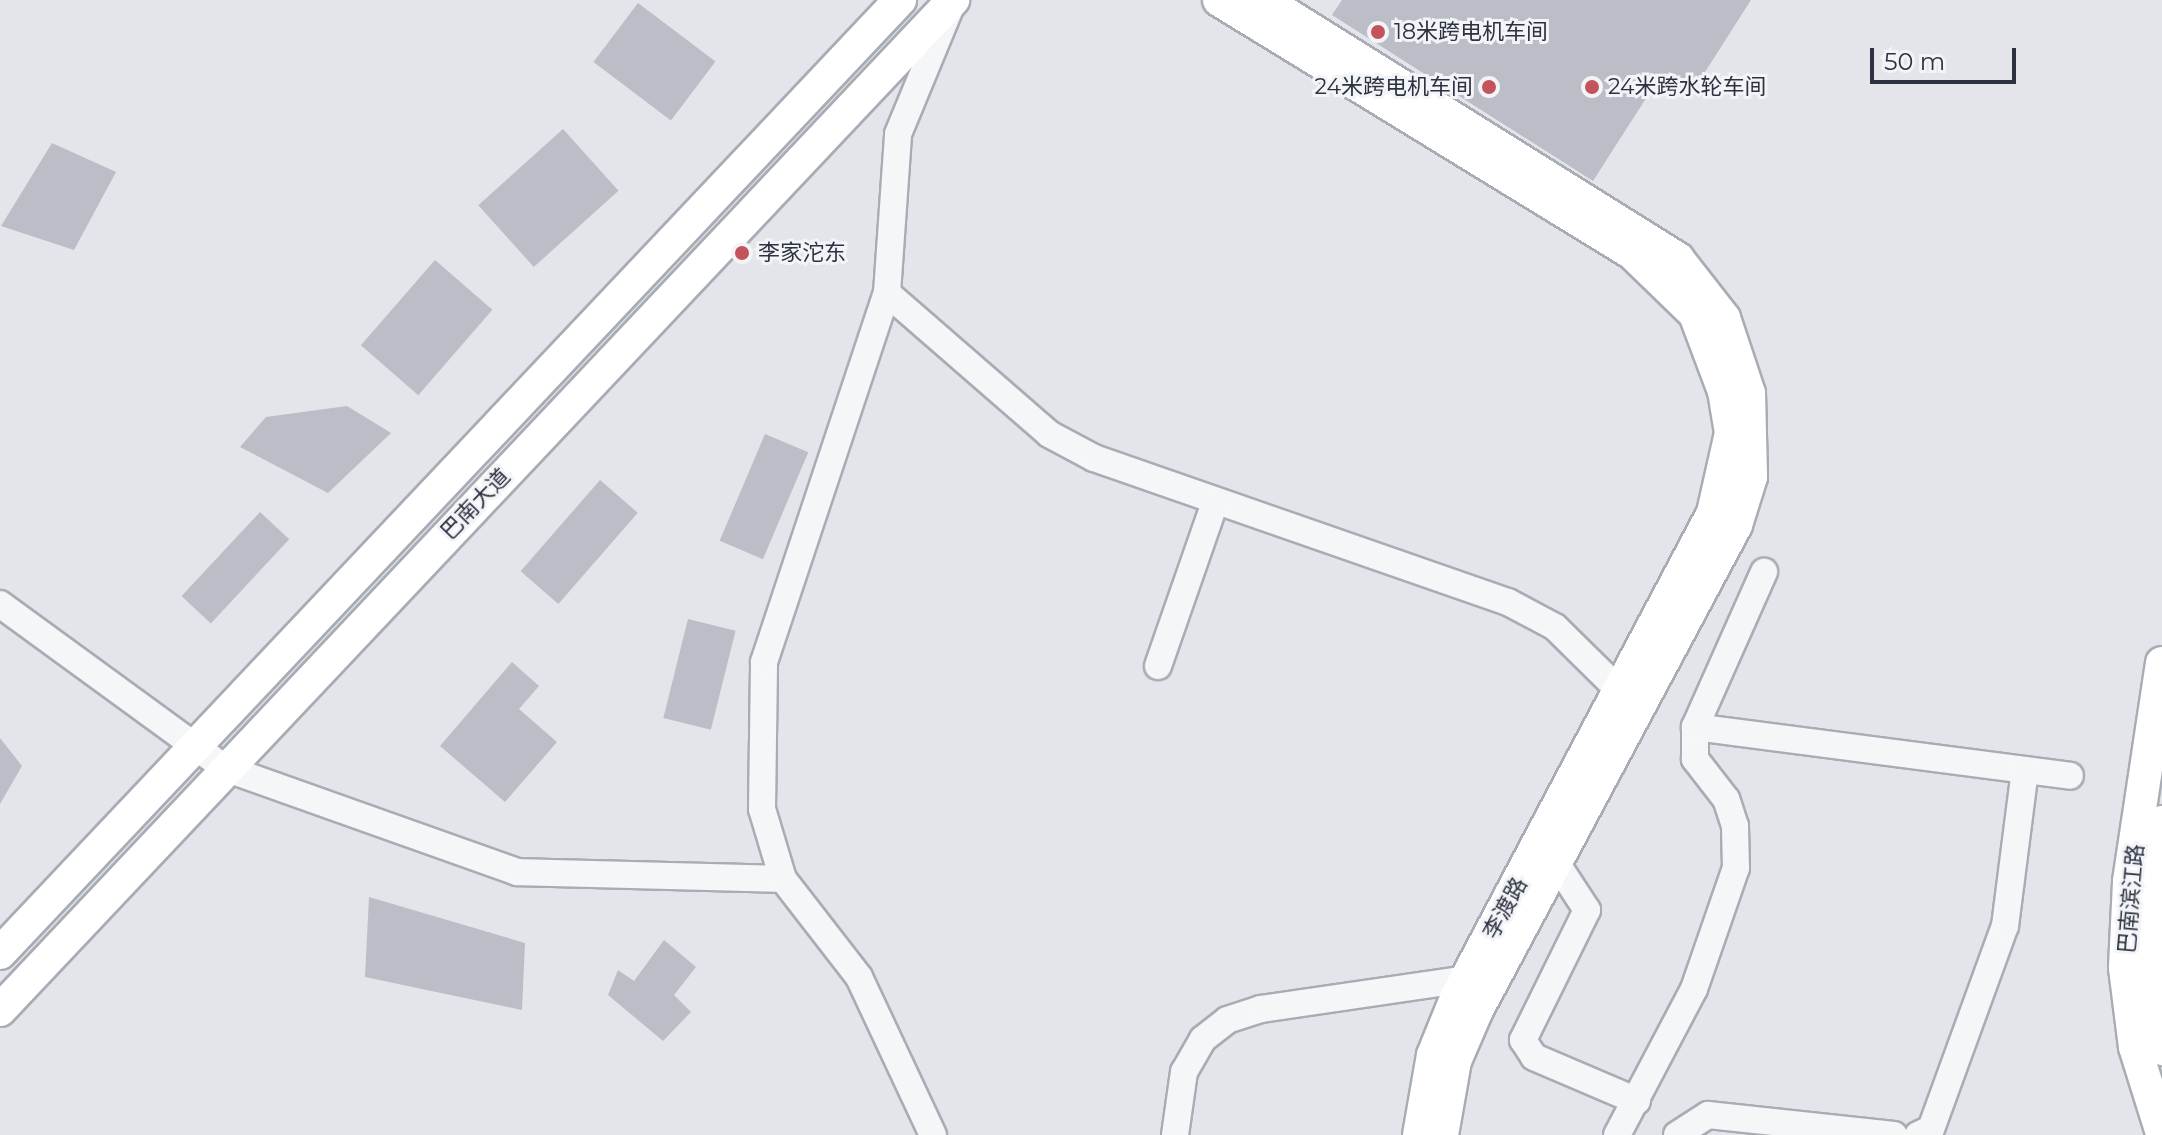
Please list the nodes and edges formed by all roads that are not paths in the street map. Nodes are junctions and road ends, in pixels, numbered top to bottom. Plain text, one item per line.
1 (900, 0) edge
2 (953, 0) edge
3 (1219, 0) edge
4 (1264, 0) edge
5 (887, 293) junction
6 (1215, 502) junction
7 (1764, 572) dead end
8 (0, 604) edge
9 (2162, 663) edge
10 (1158, 666) dead end
11 (1631, 702) junction
12 (1695, 727) junction
13 (194, 746) junction
14 (225, 768) junction
15 (2025, 770) junction
16 (2070, 776) dead end
17 (2162, 822) edge
18 (1557, 864) junction
19 (783, 879) junction
20 (0, 953) edge
21 (1466, 979) junction
22 (0, 1010) edge
23 (2162, 1049) edge
24 (1637, 1101) junction
25 (2160, 1132) edge
26 (933, 1135) edge
27 (1175, 1135) edge
28 (1419, 1135) edge
29 (1442, 1135) edge
30 (1617, 1135) edge
31 (1677, 1135) edge
32 (1894, 1135) edge
33 (1918, 1135) edge

1 - 13 main road, 巴南大道
2 - 5 street
2 - 14 main road, 巴南大道
3 - 11 main road
4 - 11 main road
5 - 6 street
5 - 19 street
6 - 10 street
6 - 11 street
7 - 12 street
8 - 13 street
9 - 25 main road, 巴南滨江路
11 - 18 main road, 李渡路
11 - 21 main road, 李渡路
12 - 15 street
12 - 24 street
13 - 14 street
13 - 20 main road, 巴南大道
14 - 19 street
14 - 22 main road, 巴南大道
15 - 16 street
15 - 33 street
17 - 23 main road, 巴南滨江路
18 - 24 street
18 - 29 main road, 李渡路
19 - 26 street
21 - 27 street
21 - 28 main road, 李渡路
24 - 30 street
31 - 32 street

